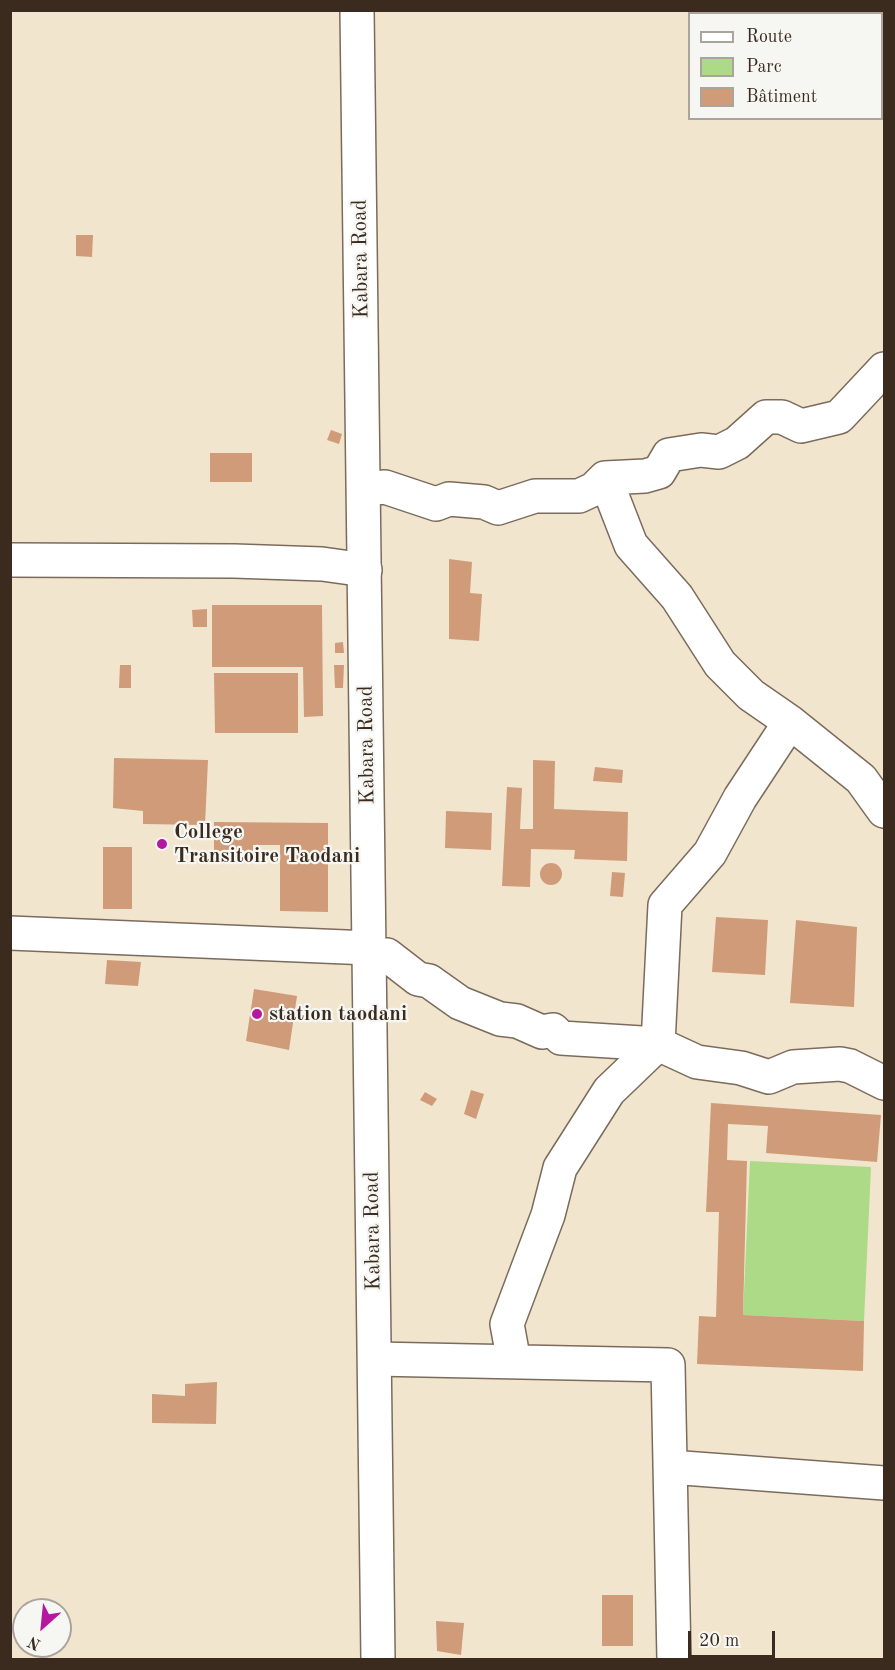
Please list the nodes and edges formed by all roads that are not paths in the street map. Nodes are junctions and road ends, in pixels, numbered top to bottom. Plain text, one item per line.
1 (357, 10) edge
2 (885, 369) edge
3 (605, 478) junction
4 (364, 489) junction
5 (10, 560) edge
6 (365, 570) junction
7 (790, 722) junction
8 (885, 811) edge
9 (10, 933) edge
10 (370, 956) junction
11 (658, 1044) junction
12 (885, 1083) edge
13 (375, 1359) junction
14 (514, 1362) junction
15 (670, 1467) junction
16 (885, 1483) edge
17 (378, 1659) edge
18 (674, 1659) edge

1 - 4 street, Kabara Road
2 - 3 street
3 - 4 street
3 - 7 street
4 - 6 street, Kabara Road
5 - 6 street
6 - 10 street, Kabara Road
7 - 8 street
7 - 11 street
9 - 10 street
10 - 11 street
10 - 13 street, Kabara Road
11 - 12 street
11 - 14 street
13 - 14 street
13 - 17 street, Kabara Road
14 - 15 street
15 - 16 street
15 - 18 street

